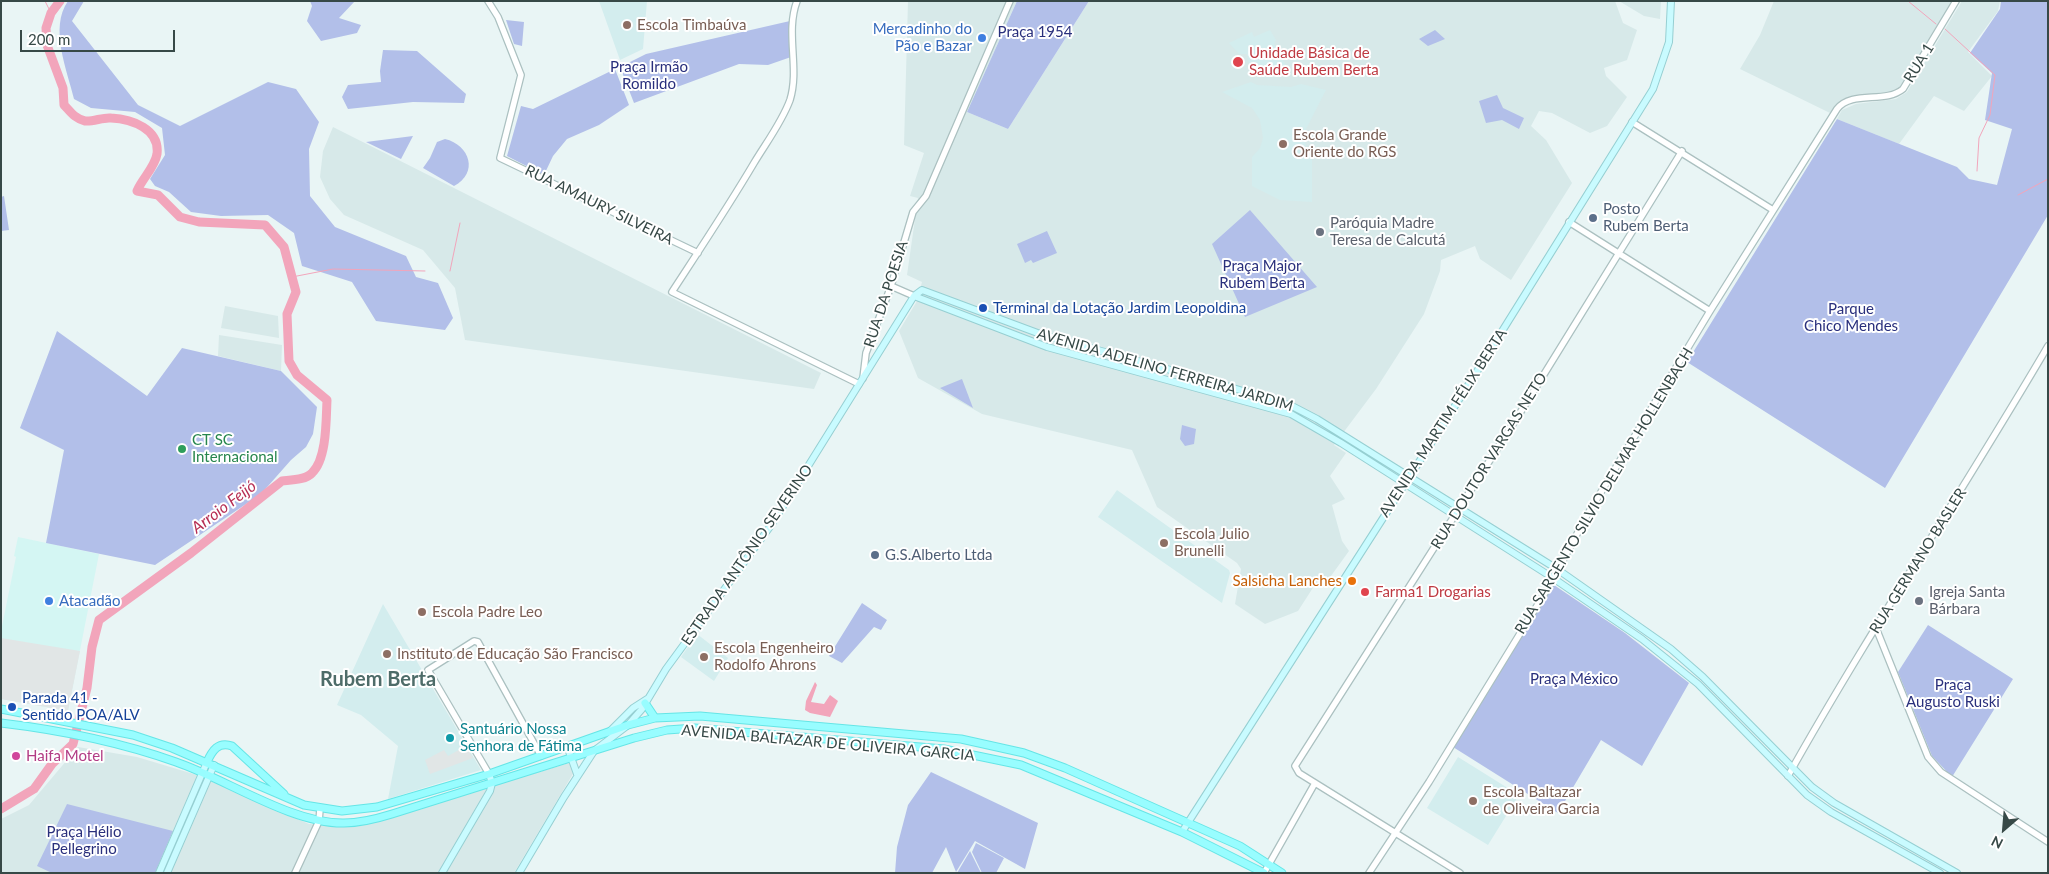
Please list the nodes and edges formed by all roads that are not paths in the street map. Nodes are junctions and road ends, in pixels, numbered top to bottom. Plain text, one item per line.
1 (488, 1) edge
2 (797, 1) edge
3 (1010, 1) edge
4 (1671, 1) edge
5 (1956, 1) edge
6 (1837, 109) joint
7 (1632, 122) junction
8 (1682, 151) junction
9 (1773, 210) junction
10 (1569, 222) junction
11 (698, 252) junction
12 (1617, 254) junction
13 (891, 286) junction
14 (914, 296) junction
15 (1710, 311) junction
16 (2048, 346) edge
17 (1191, 375) junction
18 (1207, 380) junction
19 (861, 381) junction
20 (1191, 386) junction
21 (1205, 390) junction
22 (1409, 476) junction
23 (1404, 484) junction
24 (1459, 508) junction
25 (1454, 516) junction
26 (1508, 539) junction
27 (1502, 547) junction
28 (1557, 570) junction
29 (1553, 578) junction
30 (1876, 628) junction
31 (646, 701) junction
32 (1, 709) edge
33 (43, 717) junction
34 (655, 718) junction
35 (1, 723) edge
36 (628, 725) junction
37 (39, 727) junction
38 (608, 732) junction
39 (567, 746) junction
40 (594, 751) junction
41 (541, 756) junction
42 (572, 758) junction
43 (210, 764) junction
44 (1792, 768) junction
45 (206, 774) junction
46 (489, 774) junction
47 (578, 774) junction
48 (1788, 776) junction
49 (492, 783) junction
50 (1315, 784) junction
51 (287, 798) junction
52 (320, 809) junction
53 (319, 821) junction
54 (1188, 822) junction
55 (1182, 832) junction
56 (1397, 834) junction
57 (2048, 842) edge
58 (1268, 862) junction
59 (1260, 872) edge
60 (159, 873) edge
61 (167, 873) edge
62 (295, 873) edge
63 (442, 873) edge
64 (519, 873) edge
65 (1282, 873) edge
66 (1369, 873) edge
67 (1460, 873) edge
68 (1940, 873) edge
69 (1957, 873) edge

1 - 11 street, RUA AMAURY SILVEIRA
2 - 11 street
3 - 13 street, RUA DA POESIA
4 - 7 main road, AVENIDA MARTIM FÉLIX BERTA
5 - 6 street, RUA 1
6 - 9 street, RUA SARGENTO SILVIO DELMAR HOLLENBACH
7 - 8 street
7 - 10 main road, AVENIDA MARTIM FÉLIX BERTA
8 - 9 street
8 - 12 street, RUA DOUTOR VARGAS NETO
9 - 15 street, RUA SARGENTO SILVIO DELMAR HOLLENBACH
10 - 12 street
10 - 22 main road, AVENIDA MARTIM FÉLIX BERTA
11 - 19 street
12 - 15 street
12 - 24 street, RUA DOUTOR VARGAS NETO
13 - 14 street, AVENIDA ADELINO FERREIRA JARDIM
13 - 19 street, RUA DA POESIA
14 - 17 main road, AVENIDA ADELINO FERREIRA JARDIM
14 - 19 main road, ESTRADA ANTÔNIO SEVERINO
14 - 20 main road, AVENIDA ADELINO FERREIRA JARDIM
15 - 28 street, RUA SARGENTO SILVIO DELMAR HOLLENBACH
16 - 30 street, RUA GERMANO BASLER
17 - 18 main road, AVENIDA ADELINO FERREIRA JARDIM
17 - 20 main road
18 - 21 main road
18 - 22 main road, AVENIDA ADELINO FERREIRA JARDIM
19 - 31 main road, ESTRADA ANTÔNIO SEVERINO
20 - 21 main road, AVENIDA ADELINO FERREIRA JARDIM
21 - 23 main road, AVENIDA ADELINO FERREIRA JARDIM
22 - 23 main road, AVENIDA MARTIM FÉLIX BERTA
22 - 24 main road, AVENIDA ADELINO FERREIRA JARDIM
23 - 25 main road, AVENIDA ADELINO FERREIRA JARDIM
23 - 54 main road, AVENIDA MARTIM FÉLIX BERTA
24 - 25 street, RUA DOUTOR VARGAS NETO
24 - 26 main road, AVENIDA ADELINO FERREIRA JARDIM
25 - 27 main road, AVENIDA ADELINO FERREIRA JARDIM
25 - 50 street, RUA DOUTOR VARGAS NETO
26 - 27 main road
26 - 28 main road, AVENIDA ADELINO FERREIRA JARDIM
27 - 29 main road, AVENIDA ADELINO FERREIRA JARDIM
28 - 29 street, RUA SARGENTO SILVIO DELMAR HOLLENBACH
28 - 44 main road, AVENIDA ADELINO FERREIRA JARDIM
29 - 48 main road, AVENIDA ADELINO FERREIRA JARDIM
29 - 56 street, RUA SARGENTO SILVIO DELMAR HOLLENBACH
30 - 44 street, RUA GERMANO BASLER
30 - 57 street
31 - 34 main road
31 - 36 main road, ESTRADA ANTÔNIO SEVERINO
31 - 38 main road, ESTRADA ANTÔNIO SEVERINO
32 - 33 main road, AVENIDA BALTAZAR DE OLIVEIRA GARCIA
33 - 37 main road
33 - 43 main road, AVENIDA BALTAZAR DE OLIVEIRA GARCIA
34 - 36 main road, AVENIDA BALTAZAR DE OLIVEIRA GARCIA
34 - 54 main road, AVENIDA BALTAZAR DE OLIVEIRA GARCIA
35 - 37 main road, AVENIDA BALTAZAR DE OLIVEIRA GARCIA
36 - 38 main road, AVENIDA BALTAZAR DE OLIVEIRA GARCIA
36 - 40 main road, ESTRADA ANTÔNIO SEVERINO
37 - 45 main road, AVENIDA BALTAZAR DE OLIVEIRA GARCIA
38 - 39 main road, AVENIDA BALTAZAR DE OLIVEIRA GARCIA
39 - 41 main road, AVENIDA BALTAZAR DE OLIVEIRA GARCIA
39 - 42 main road
40 - 42 main road, AVENIDA BALTAZAR DE OLIVEIRA GARCIA
40 - 47 main road, ESTRADA ANTÔNIO SEVERINO
40 - 55 main road, AVENIDA BALTAZAR DE OLIVEIRA GARCIA
41 - 46 main road, AVENIDA BALTAZAR DE OLIVEIRA GARCIA
41 - 46 street
42 - 47 main road
42 - 49 main road, AVENIDA BALTAZAR DE OLIVEIRA GARCIA
43 - 45 main road
43 - 51 main road, AVENIDA BALTAZAR DE OLIVEIRA GARCIA
43 - 51 main road
44 - 48 street, RUA GERMANO BASLER
44 - 69 main road, AVENIDA ADELINO FERREIRA JARDIM
45 - 53 main road, AVENIDA BALTAZAR DE OLIVEIRA GARCIA
45 - 60 main road
45 - 61 main road
46 - 49 main road
46 - 52 main road, AVENIDA BALTAZAR DE OLIVEIRA GARCIA
47 - 64 main road, ESTRADA ANTÔNIO SEVERINO
48 - 68 main road, AVENIDA ADELINO FERREIRA JARDIM
49 - 53 main road, AVENIDA BALTAZAR DE OLIVEIRA GARCIA
49 - 63 main road
50 - 56 street
50 - 58 street
51 - 52 main road, AVENIDA BALTAZAR DE OLIVEIRA GARCIA
52 - 53 street
53 - 62 street
54 - 55 main road, AVENIDA MARTIM FÉLIX BERTA
54 - 58 main road, AVENIDA BALTAZAR DE OLIVEIRA GARCIA
55 - 59 main road, AVENIDA BALTAZAR DE OLIVEIRA GARCIA
56 - 66 street, RUA SARGENTO SILVIO DELMAR HOLLENBACH
56 - 67 street
58 - 59 street
58 - 65 main road, AVENIDA BALTAZAR DE OLIVEIRA GARCIA

